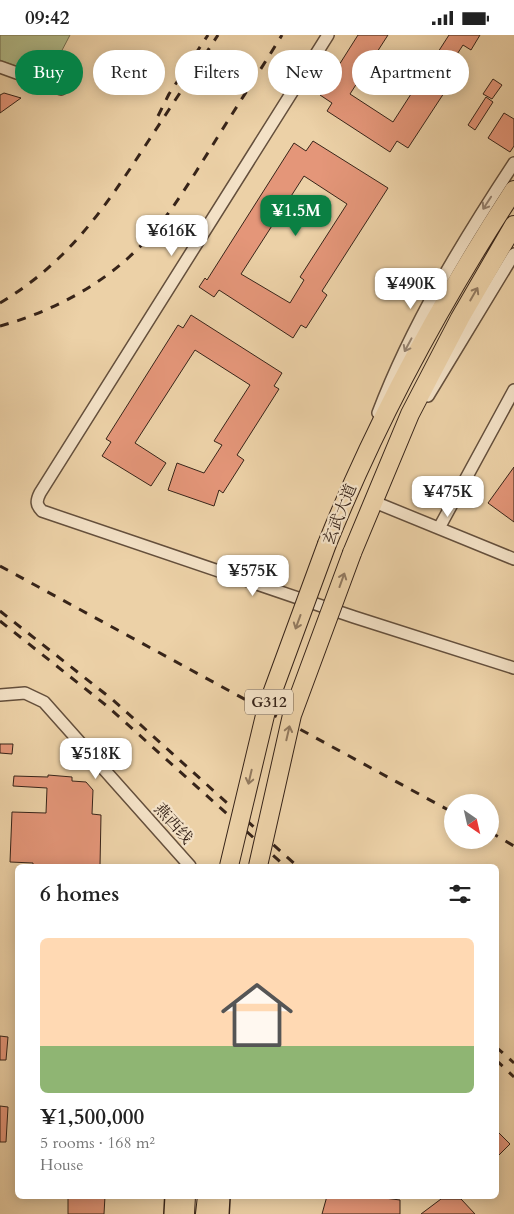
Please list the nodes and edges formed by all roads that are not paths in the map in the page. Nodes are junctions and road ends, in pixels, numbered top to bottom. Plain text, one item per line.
1 (328, 35) edge
2 (0, 67) edge
3 (15, 72) edge
4 (514, 163) edge
5 (514, 190) edge
6 (510, 231) edge
7 (514, 254) edge
8 (514, 390) edge
9 (382, 478) junction
10 (352, 481) junction
11 (372, 501) junction
12 (439, 528) junction
13 (514, 559) edge
14 (514, 668) edge
15 (0, 695) edge
16 (188, 864) edge
17 (229, 864) edge
18 (258, 864) edge
19 (173, 1199) edge
20 (186, 1199) edge
21 (207, 1199) edge
22 (222, 1199) edge
23 (172, 1214) edge
24 (185, 1214) edge
25 (205, 1214) edge
26 (221, 1214) edge

1 - 14 street
2 - 3 street
4 -> 10 street
5 - 10 highway, 玄武大道 / G312
9 -> 6 highway, 玄武大道 / G312
7 - 9 street
8 - 12 street
9 - 11 highway, 玄武大道 / G312
10 -> 17 highway, 玄武大道 / G312, bridge
11 - 12 street
18 -> 11 highway, 玄武大道 / G312, bridge
12 - 13 street
15 - 16 street, 燕西线
19 - 23 main road
20 - 24 highway
21 - 25 highway
22 - 26 main road

